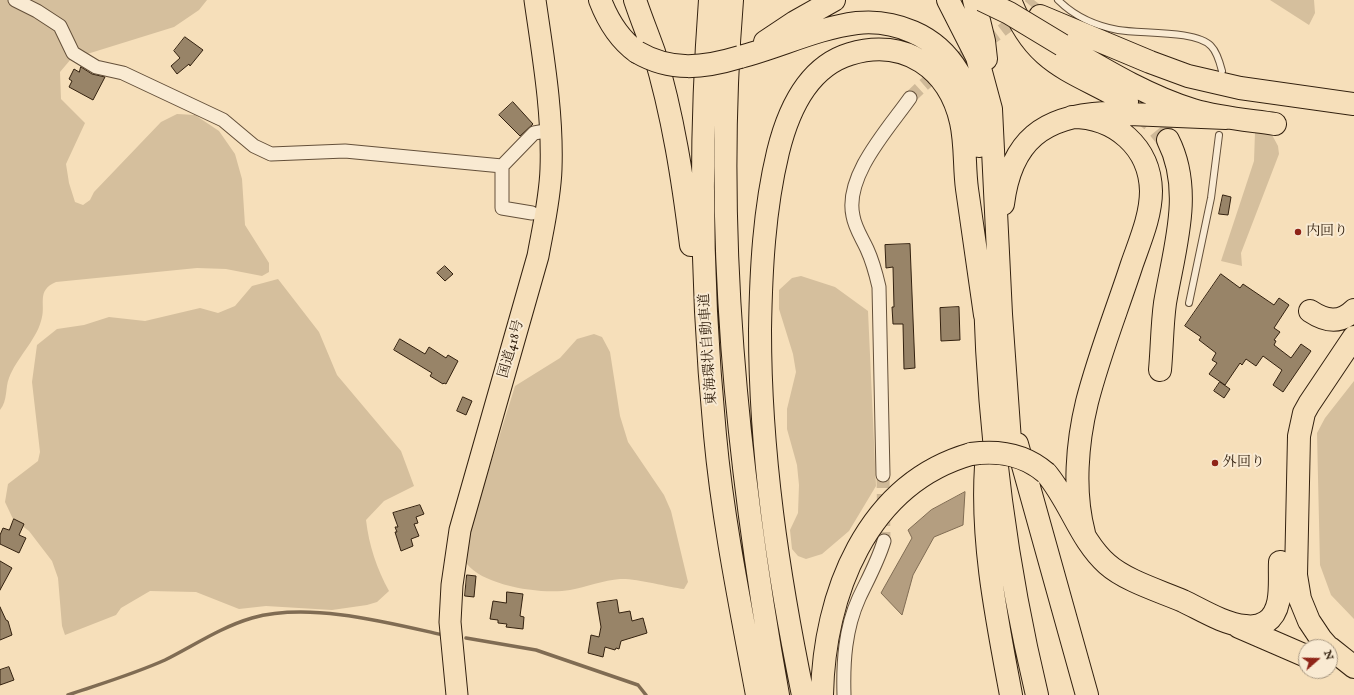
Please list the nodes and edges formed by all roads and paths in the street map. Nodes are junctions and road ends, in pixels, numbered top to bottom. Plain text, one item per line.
1 (15, 0) edge
2 (535, 0) edge
3 (600, 0) edge
4 (636, 0) edge
5 (710, 0) edge
6 (732, 0) edge
7 (834, 0) edge
8 (948, 0) edge
9 (974, 0) edge
10 (982, 0) edge
11 (1010, 0) edge
12 (1014, 0) edge
13 (1058, 0) edge
14 (740, 57) junction
15 (1222, 71) dead end
16 (910, 98) tunnel mouth
17 (1127, 102) tunnel mouth
18 (1354, 104) edge
19 (991, 109) junction
20 (1072, 116) junction
21 (1275, 124) dead end
22 (1222, 126) junction
23 (551, 130) junction
24 (1168, 140) tunnel mouth
25 (502, 166) junction
26 (532, 213) dead end
27 (997, 252) junction
28 (1189, 303) dead end
29 (1354, 310) edge
30 (1310, 311) dead end
31 (985, 315) junction
32 (1354, 337) edge
33 (1160, 370) dead end
34 (999, 403) junction
35 (715, 436) junction
36 (883, 475) tunnel mouth
37 (1084, 533) junction
38 (884, 541) tunnel mouth
39 (1280, 562) dead end
40 (1279, 596) junction
41 (1234, 624) junction
42 (1320, 639) edge
43 (1298, 648) edge
44 (1298, 652) edge
45 (1338, 655) edge
46 (1354, 667) edge
47 (1338, 674) edge
48 (1354, 685) edge
49 (457, 695) edge
50 (757, 695) edge
51 (778, 695) edge
52 (803, 695) edge
53 (822, 695) edge
54 (844, 695) edge
55 (1011, 695) edge
56 (1037, 695) edge
57 (1048, 695) edge
58 (1087, 695) edge

1 - 25 street
2 - 23 highway, 国道418号
3 - 14 highway, bridge
4 - 35 highway
5 - 35 highway, 東海環状自動車道
6 - 51 highway, 東海環状自動車道
7 - 14 highway
8 - 19 highway
9 - 19 highway
10 - 22 highway, bridge
11 - 17 highway
12 - 18 highway
13 - 15 lane
14 - 31 highway
16 - 36 street
19 - 27 highway
20 - 22 highway
20 - 27 highway
20 - 37 highway
21 - 22 highway
22 - 28 lane
23 - 25 street
23 - 49 highway, 国道418号
24 - 33 highway
25 - 26 street
27 - 34 highway
29 - 30 highway
31 - 34 highway
31 - 52 highway
32 - 42 highway
34 - 55 highway
34 - 56 highway
34 - 57 highway
34 - 58 highway
35 - 50 highway, 東海環状自動車道
37 - 41 highway
37 - 53 highway, bridge
38 - 54 street
39 - 40 highway
40 - 41 highway
40 - 43 highway
41 - 44 highway
45 - 46 highway
47 - 48 highway

